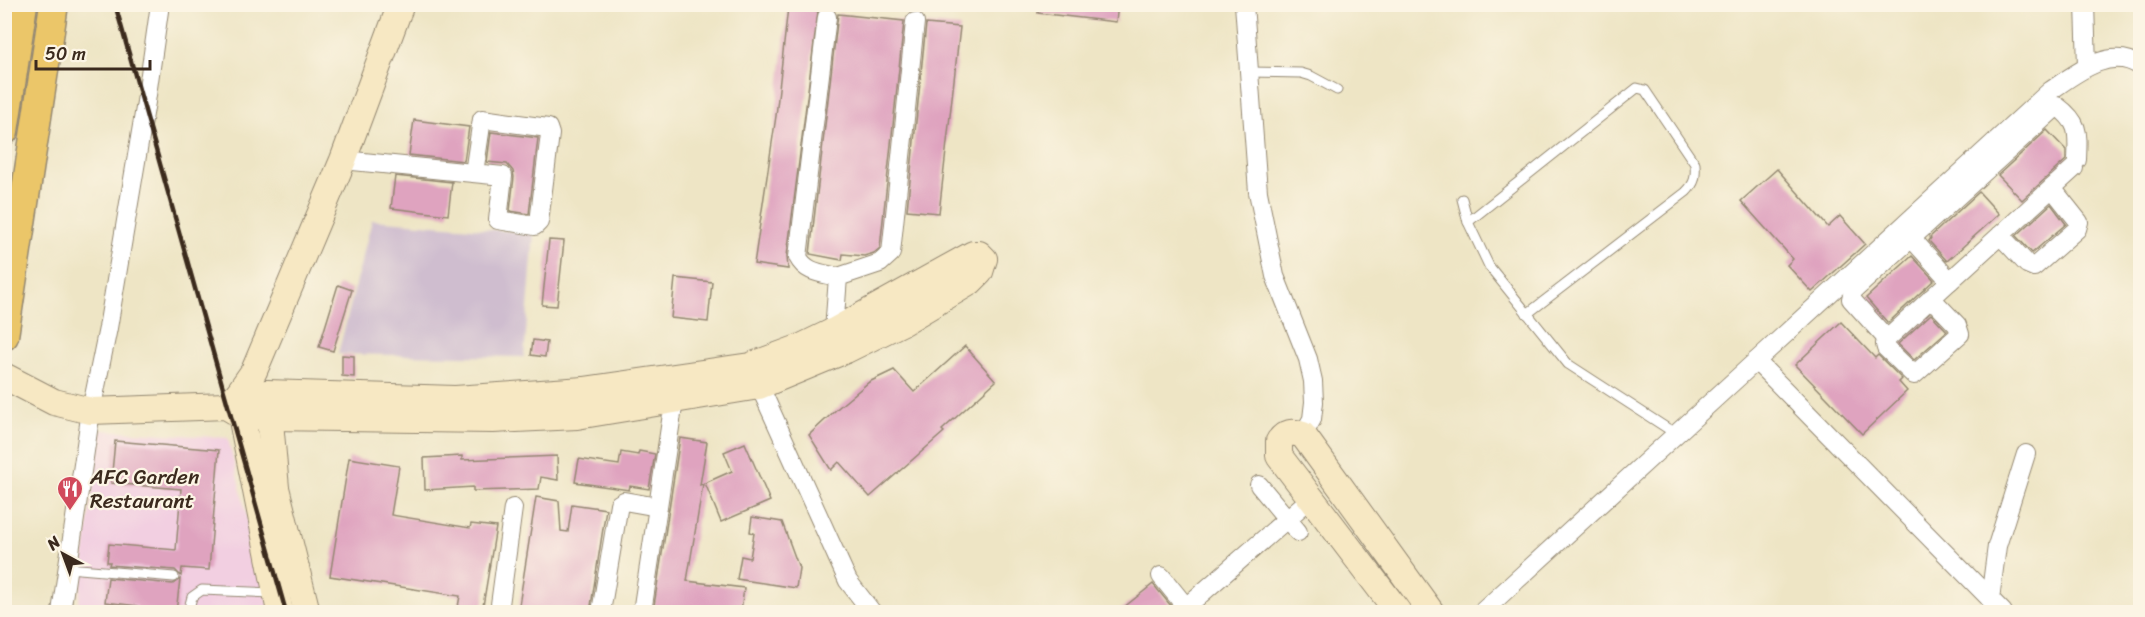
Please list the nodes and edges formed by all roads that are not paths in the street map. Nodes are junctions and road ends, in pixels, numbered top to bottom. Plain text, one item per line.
1 (23, 4) edge
2 (54, 4) edge
3 (160, 4) edge
4 (401, 4) edge
5 (1244, 4) edge
6 (2085, 4) edge
7 (827, 17) dead end
8 (915, 22) dead end
9 (2087, 66) junction
10 (2140, 66) edge
11 (1249, 72) junction
12 (9, 75) edge
13 (1337, 90) dead end
14 (2052, 100) junction
15 (4, 131) edge
16 (343, 160) junction
17 (474, 173) junction
18 (2052, 188) junction
19 (1462, 199) dead end
20 (1468, 222) junction
21 (1907, 233) junction
22 (2000, 235) junction
23 (838, 277) junction
24 (1950, 281) junction
25 (1931, 298) junction
26 (1527, 314) junction
27 (4, 336) edge
28 (1887, 339) junction
29 (840, 341) junction
30 (1756, 361) junction
31 (254, 371) junction
32 (4, 376) edge
33 (755, 376) junction
34 (674, 401) junction
35 (576, 404) junction
36 (235, 405) junction
37 (268, 405) junction
38 (91, 411) junction
39 (1676, 434) junction
40 (1303, 435) junction
41 (2026, 454) dead end
42 (1259, 485) dead end
43 (1311, 498) junction
44 (658, 507) junction
45 (513, 508) dead end
46 (1292, 525) junction
47 (68, 568) junction
48 (1161, 576) dead end
49 (174, 577) dead end
50 (1990, 599) junction
51 (278, 603) edge
52 (1188, 610) edge
53 (62, 612) edge
54 (188, 612) edge
55 (307, 612) edge
56 (499, 612) edge
57 (601, 612) edge
58 (642, 612) edge
59 (872, 612) edge
60 (1398, 612) edge
61 (1431, 612) edge
62 (1482, 612) edge
63 (2003, 612) edge

1 - 12 main road
2 - 27 main road
3 - 38 street
4 - 16 street
5 - 11 street
6 - 9 street
7 - 23 street
8 - 23 street
9 - 10 street
9 - 14 street
11 - 13 lane
11 - 40 street
12 - 15 main road
14 - 18 street
14 - 21 street
16 - 17 street
16 - 31 street
17 - 17 street
18 - 22 street
18 - 22 street
19 - 20 lane
20 - 26 lane
20 - 26 lane
21 - 24 street
21 - 28 street
21 - 30 street
22 - 24 street
23 - 29 street
24 - 25 street
25 - 28 street
25 - 28 street
26 - 39 lane
29 - 29 street
29 - 33 street
30 - 39 street
30 - 50 street
31 - 36 street
31 - 37 street
32 - 38 street
33 - 34 street
33 - 35 street
33 - 59 street
34 - 35 street
34 - 44 street
35 - 37 street
36 - 37 street
36 - 38 street
36 - 51 street
37 - 55 street
38 - 47 street
39 - 62 street
40 - 43 street
40 - 61 street
41 - 50 street
42 - 46 street
43 - 46 street
43 - 60 street
44 - 57 street
44 - 58 street
45 - 56 street
46 - 52 street
47 - 49 lane
47 - 53 street
48 - 52 street
50 - 63 street
51 - 54 lane

